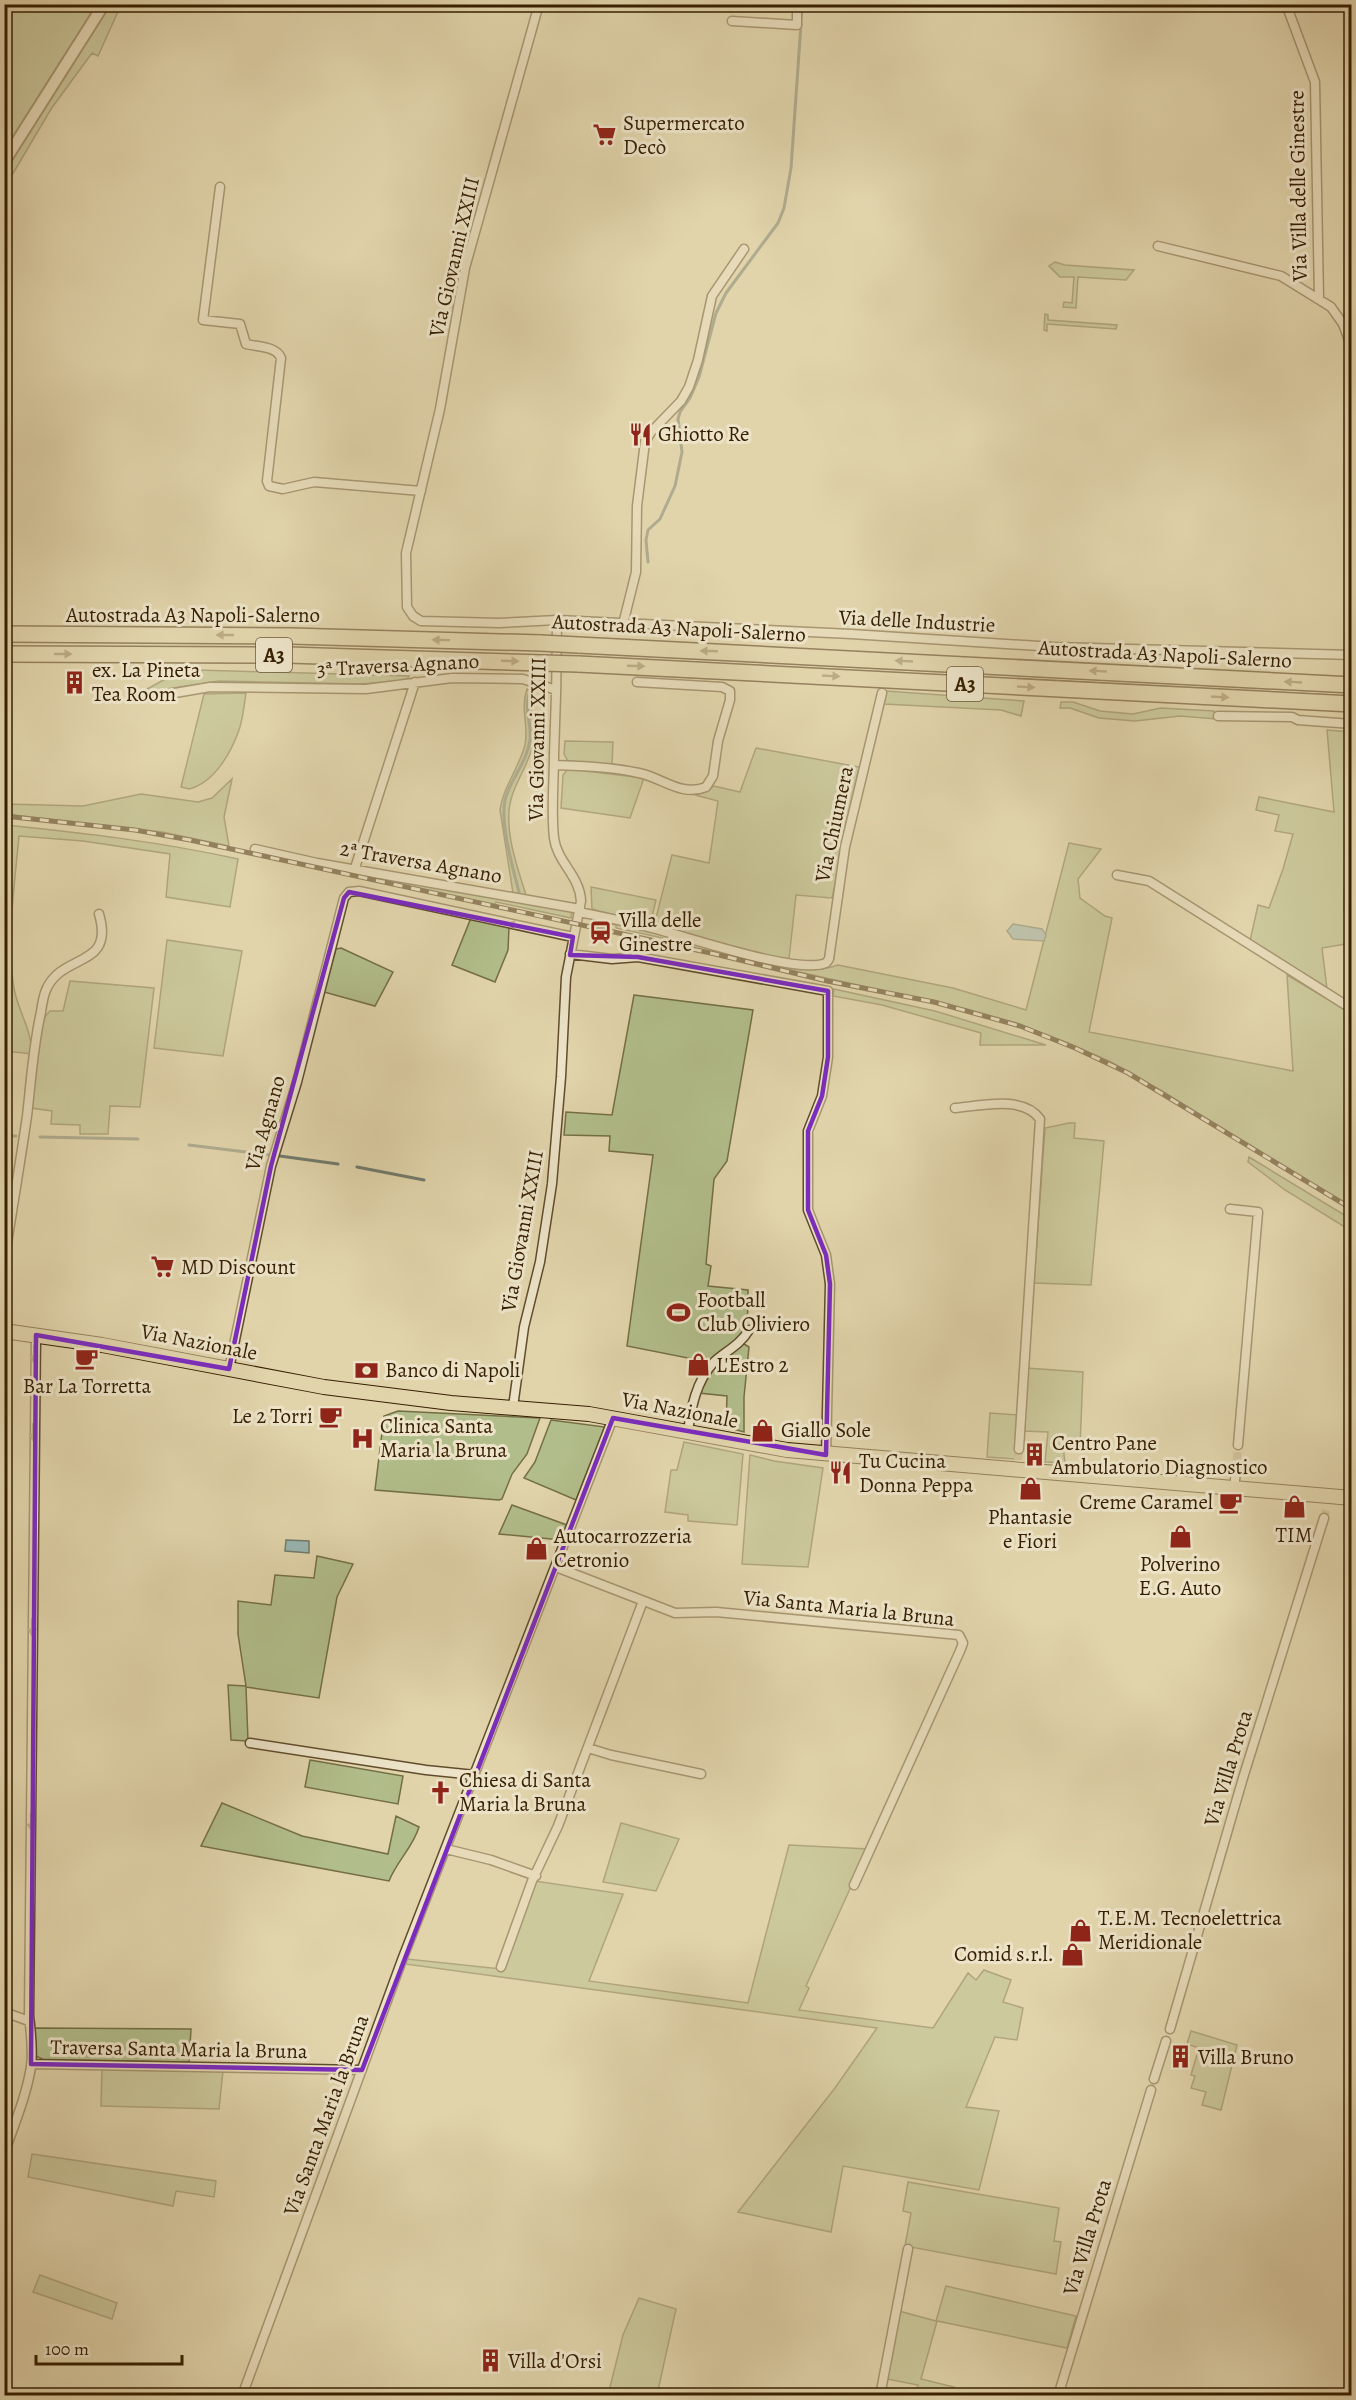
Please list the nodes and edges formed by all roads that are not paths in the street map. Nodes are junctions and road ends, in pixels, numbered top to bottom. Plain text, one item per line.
1 (104, 4) edge
2 (539, 4) edge
3 (797, 4) edge
4 (1286, 4) edge
5 (732, 21) dead end
6 (4, 162) edge
7 (220, 187) dead end
8 (1158, 246) dead end
9 (744, 249) dead end
10 (1319, 299) junction
11 (1352, 348) edge
12 (421, 491) junction
13 (557, 620) junction
14 (623, 624) junction
15 (4, 634) edge
16 (4, 654) edge
17 (1352, 655) edge
18 (415, 682) junction
19 (637, 682) dead end
20 (1352, 685) edge
21 (556, 690) junction
22 (882, 693) dead end
23 (169, 694) dead end
24 (1352, 704) edge
25 (1218, 716) dead end
26 (1352, 724) edge
27 (554, 765) junction
28 (255, 849) dead end
29 (355, 868) junction
30 (1117, 875) dead end
31 (580, 910) junction
32 (99, 914) dead end
33 (573, 937) junction
34 (570, 954) junction
35 (826, 963) joint
36 (1352, 1009) edge
37 (955, 1108) dead end
38 (1230, 1209) dead end
39 (4, 1260) edge
40 (748, 1330) dead end
41 (4, 1331) edge
42 (36, 1335) junction
43 (229, 1370) junction
44 (513, 1407) junction
45 (613, 1418) junction
46 (688, 1432) junction
47 (1238, 1445) tunnel mouth
48 (1019, 1449) tunnel mouth
49 (826, 1455) junction
50 (1236, 1472) tunnel mouth
51 (1234, 1488) junction
52 (1352, 1498) edge
53 (1324, 1518) tunnel mouth
54 (556, 1567) junction
55 (643, 1601) junction
56 (250, 1743) dead end
57 (588, 1748) junction
58 (475, 1774) junction
59 (702, 1774) dead end
60 (446, 1849) junction
61 (536, 1876) junction
62 (854, 1885) dead end
63 (501, 1967) dead end
64 (4, 2012) edge
65 (29, 2020) junction
66 (1170, 2029) dead end
67 (1166, 2041) dead end
68 (31, 2064) junction
69 (362, 2070) junction
70 (1154, 2079) dead end
71 (1151, 2090) dead end
72 (4, 2154) edge
73 (908, 2249) dead end
74 (242, 2396) edge
75 (880, 2396) edge
76 (1058, 2396) edge

1 - 6 street
2 - 12 street, Via Giovanni XXIII
3 - 5 street
4 - 10 street, Via Villa delle Ginestre
7 - 12 street
8 - 10 street
9 - 14 street
10 - 11 street
12 - 13 street, Via Giovanni XXIII
13 - 14 street, Via delle Industrie
13 - 21 street, Via Giovanni XXIII
14 - 17 street, Via delle Industrie
20 -> 15 highway, Autostrada A3 Napoli-Salerno / A3, bridge
16 -> 24 highway, Autostrada A3 Napoli-Salerno / A3, bridge
18 - 21 street, 3ª Traversa Agnano
18 - 23 street, 3ª Traversa Agnano
18 - 29 street
19 - 27 street
21 - 27 street, Via Giovanni XXIII
22 - 35 street, Via Chiumera
25 - 26 street
27 - 31 street, Via Giovanni XXIII
28 - 29 street, 2ª Traversa Agnano
29 - 31 street, 2ª Traversa Agnano
30 - 36 street
31 - 33 street, Via Giovanni XXIII
31 - 35 street, 2ª Traversa Agnano
32 - 39 street
33 - 34 street, Via Giovanni XXIII
33 -> 43 street, Via Agnano
34 - 44 street, Via Giovanni XXIII
34 - 49 street
37 - 48 street
38 - 47 street
40 - 46 street
41 - 42 main road, Via Nazionale
42 - 43 main road, Via Nazionale
42 -> 65 street
43 - 44 main road, Via Nazionale
44 - 45 main road, Via Nazionale
45 - 46 main road, Via Nazionale
45 - 54 street, Via Santa Maria la Bruna
46 - 49 main road, Via Nazionale
49 - 51 main road, Via Nazionale
50 - 51 street
51 - 52 main road, Via Nazionale
53 - 66 street, Via Villa Prota
54 - 55 street, Via Santa Maria la Bruna
54 - 58 street, Via Santa Maria la Bruna
55 - 57 street
55 - 62 street, Via Santa Maria la Bruna
56 - 58 street
57 - 59 street
57 - 61 street
58 - 60 street, Via Santa Maria la Bruna
60 - 61 street
60 - 69 street, Via Santa Maria la Bruna
61 - 63 street
64 - 65 street
65 - 68 street
67 - 70 street
68 - 69 street, Traversa Santa Maria la Bruna
68 - 72 street
69 - 74 street, Via Santa Maria la Bruna
71 - 76 street, Via Villa Prota
73 - 75 street

